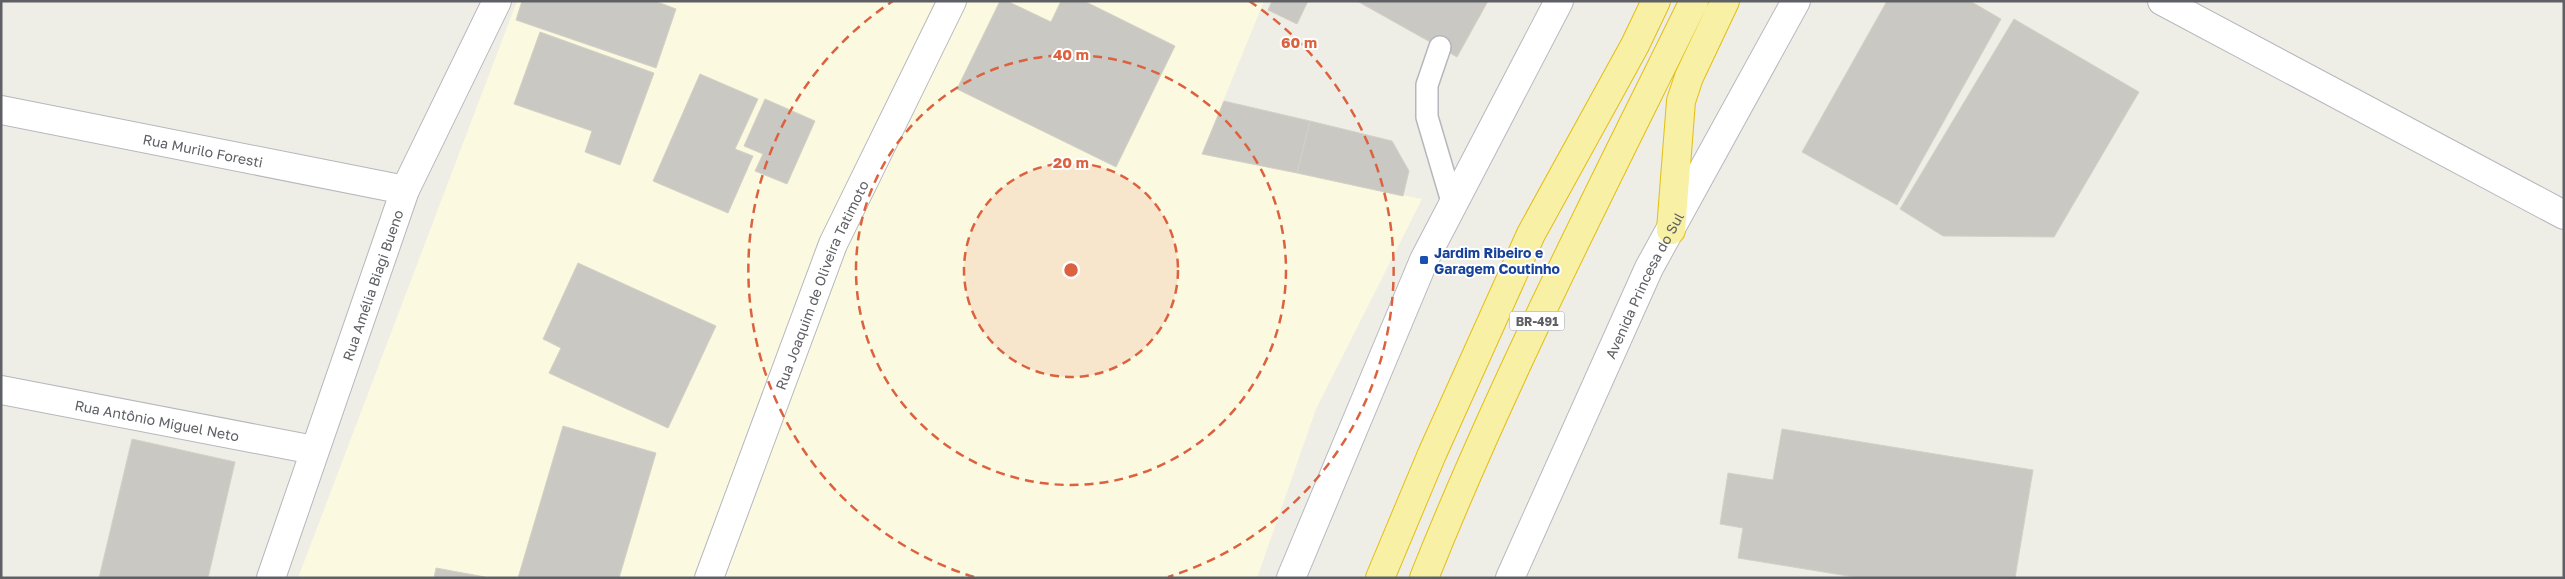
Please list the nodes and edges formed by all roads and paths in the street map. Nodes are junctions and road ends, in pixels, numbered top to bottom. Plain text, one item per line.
1 (497, 1) edge
2 (952, 1) edge
3 (1559, 1) edge
4 (1656, 1) edge
5 (1694, 1) edge
6 (1725, 1) edge
7 (1796, 1) edge
8 (2162, 1) edge
9 (1440, 47) dead end
10 (1, 110) edge
11 (405, 190) junction
12 (1453, 205) junction
13 (2564, 215) edge
14 (1671, 230) junction
15 (1, 390) edge
16 (314, 450) junction
17 (271, 578) edge
18 (709, 578) edge
19 (1291, 578) edge
20 (1380, 578) edge
21 (1424, 578) edge
22 (1510, 578) edge

1 - 11 street, Rua Amélia Biagi Bueno
2 - 18 street, Rua Joaquim de Oliveira Tatimoto
3 - 12 street
4 - 20 highway, BR-491
5 - 21 highway, BR-491
6 - 14 highway
7 - 14 street, Avenida Princesa do Sul
8 - 13 street
9 - 12 lane
10 - 11 street, Rua Murilo Foresti
11 - 16 street, Rua Amélia Biagi Bueno
12 - 19 street
14 - 22 street, Avenida Princesa do Sul
15 - 16 street, Rua Antônio Miguel Neto
16 - 17 street, Rua Amélia Biagi Bueno

